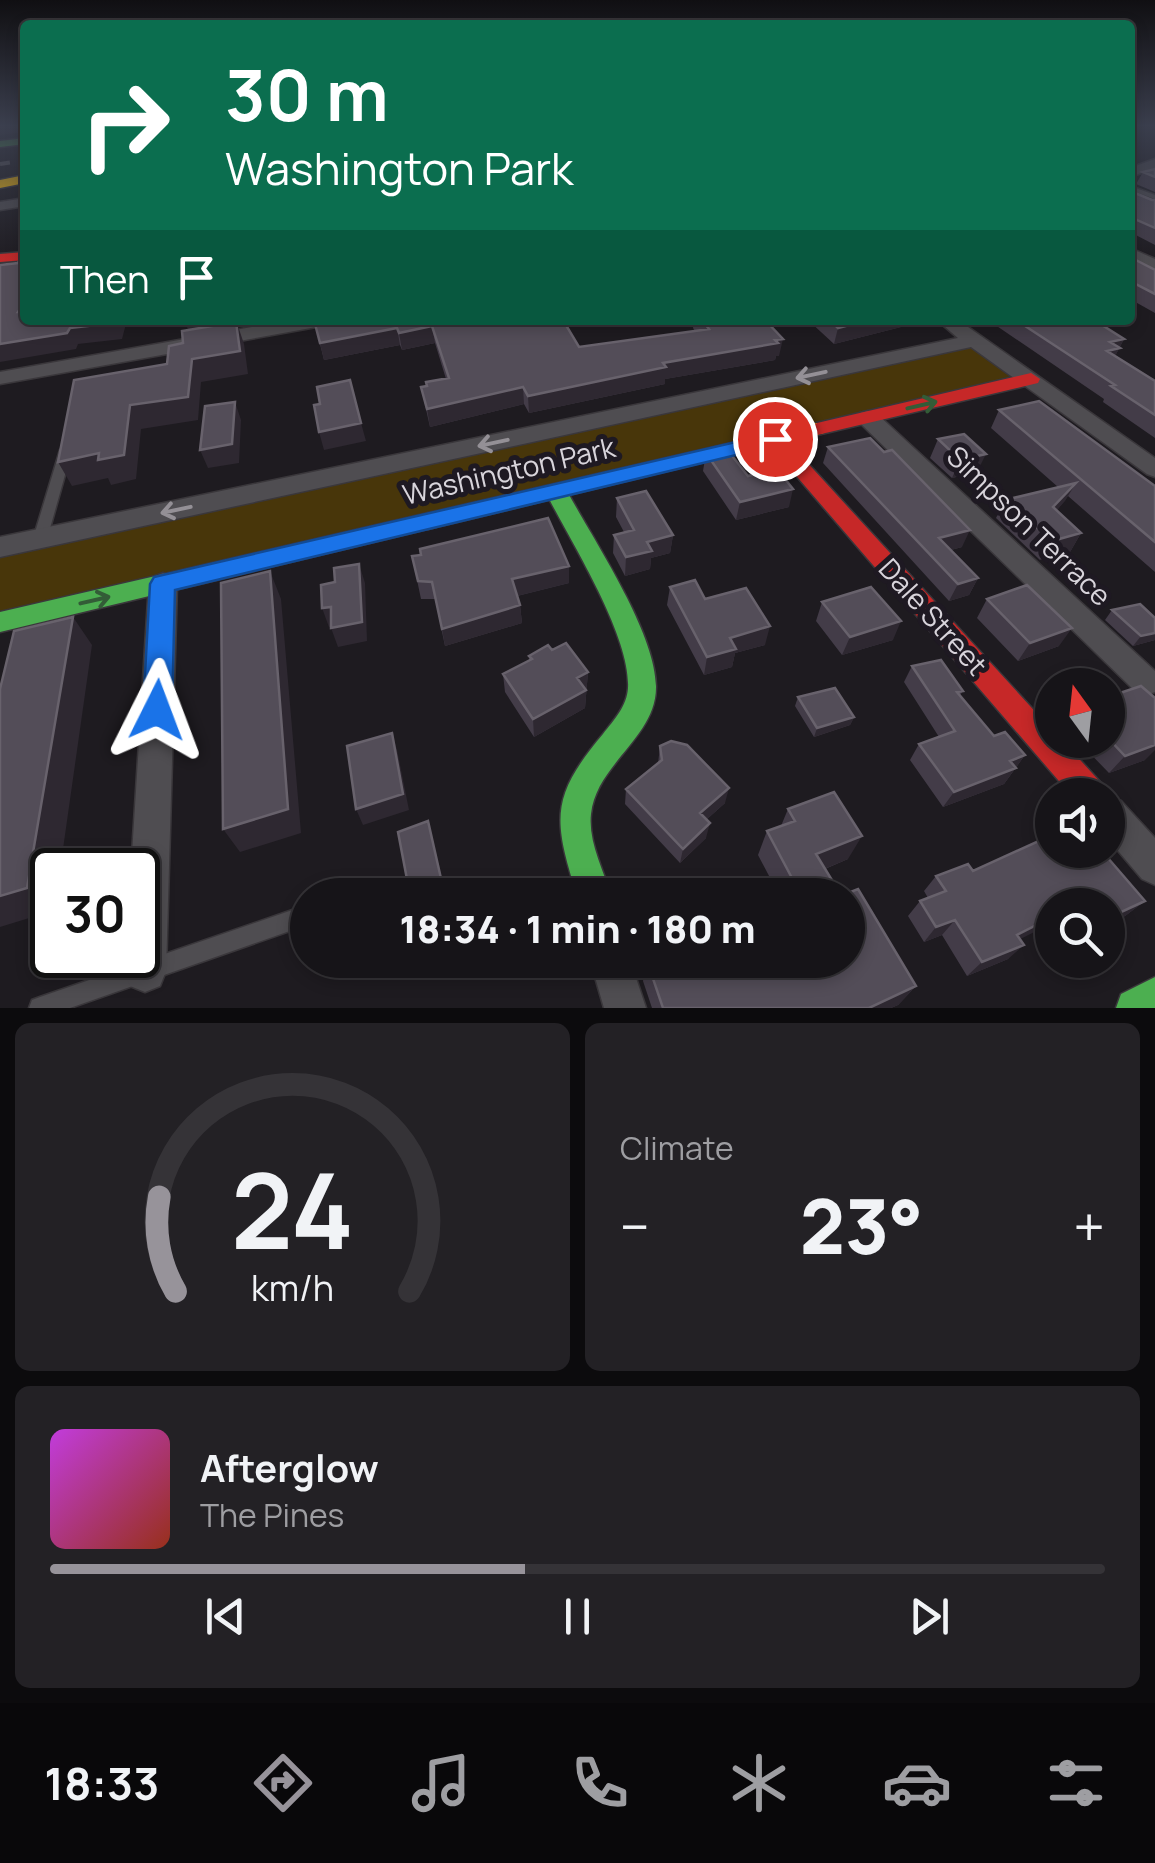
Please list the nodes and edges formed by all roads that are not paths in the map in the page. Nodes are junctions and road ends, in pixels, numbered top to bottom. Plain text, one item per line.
1 (300, 325) edge
2 (953, 325) edge
3 (975, 340) junction
4 (0, 378) edge
5 (1031, 379) junction
6 (868, 418) junction
7 (71, 432) edge
8 (775, 439) junction
9 (1155, 468) edge
10 (556, 491) junction
11 (40, 539) junction
12 (0, 547) edge
13 (163, 584) junction
14 (0, 622) edge
15 (1146, 682) dead end
16 (1077, 778) edge
17 (1125, 832) edge
18 (151, 848) edge
19 (1155, 866) edge
20 (590, 878) edge
21 (290, 921) edge
22 (160, 966) edge
23 (125, 978) edge
24 (616, 978) edge
25 (1155, 996) edge
26 (40, 1008) edge
27 (625, 1008) edge
28 (1135, 1008) edge

1 - 4 street
2 - 3 street
3 - 5 street
3 -> 11 street, Washington Park
6 -> 5 main road, Washington Park
5 - 9 street
6 - 8 main road, Washington Park
6 - 15 street, Simpson Terrace
7 - 11 lane
8 - 10 main road, Washington Park
8 - 16 main road, Dale Street
10 - 13 main road, Washington Park
10 - 20 main road
11 - 12 street, Washington Park
14 -> 13 main road, Washington Park
13 - 18 street
17 - 19 street
21 - 22 lane
23 - 26 lane
24 - 27 street
25 - 28 main road

